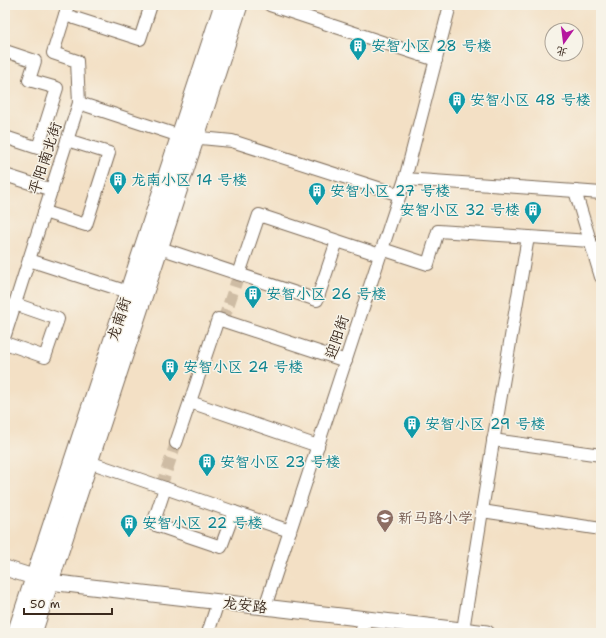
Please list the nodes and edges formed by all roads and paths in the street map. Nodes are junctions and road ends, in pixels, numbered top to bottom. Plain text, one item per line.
1 (151, 5) edge
2 (224, 5) edge
3 (240, 5) edge
4 (270, 5) edge
5 (450, 5) edge
6 (67, 10) edge
7 (5, 51) edge
8 (436, 60) junction
9 (79, 103) junction
10 (5, 137) edge
11 (188, 137) junction
12 (67, 140) junction
13 (5, 175) edge
14 (405, 179) junction
15 (52, 190) junction
16 (574, 191) junction
17 (601, 193) edge
18 (400, 195) junction
19 (44, 212) junction
20 (528, 237) junction
21 (337, 241) junction
22 (590, 241) junction
23 (160, 248) junction
24 (381, 252) junction
25 (29, 260) junction
26 (239, 274) junction
27 (601, 277) edge
28 (128, 292) junction
29 (12, 300) edge
30 (5, 335) edge
31 (5, 343) edge
32 (346, 361) junction
33 (190, 402) junction
34 (493, 440) junction
35 (176, 443) tunnel mouth
36 (318, 446) junction
37 (601, 456) edge
38 (89, 462) junction
39 (165, 488) junction
40 (482, 511) junction
41 (234, 512) junction
42 (601, 529) edge
43 (290, 531) junction
44 (5, 568) edge
45 (41, 579) junction
46 (218, 602) junction
47 (265, 607) junction
48 (363, 626) edge
49 (463, 630) junction
50 (16, 633) edge
51 (33, 633) edge
52 (208, 633) edge
53 (482, 633) edge

1 - 6 street
2 - 11 main road, 龙南街
3 - 11 main road, 龙南街
4 - 8 street
5 - 8 street, 迎阳街
6 - 9 street, 平阳南北街
7 - 10 street
8 - 14 street, 迎阳街
9 - 11 street
9 - 12 street, 平阳南北街
11 - 18 street
11 - 23 main road, 龙南街
11 - 28 main road, 龙南街
12 - 15 street, 平阳南北街
12 - 19 street
13 - 15 street
14 - 16 street
14 - 18 street, 迎阳街
15 - 19 street, 平阳南北街
16 - 17 street
16 - 22 street
18 - 24 street, 迎阳街
19 - 25 street, 平阳南北街
20 - 22 street
20 - 24 street
20 - 34 street
21 - 24 street
21 - 26 street
21 - 26 street
22 - 27 street
23 - 26 street
23 - 38 main road, 龙南街
24 - 32 street, 迎阳街
25 - 28 street
25 - 29 street, 平阳南北街
28 - 45 main road, 龙南街
29 - 30 street, 平阳南北街
29 - 31 street
32 - 33 street
32 - 36 street, 迎阳街
33 - 35 street
33 - 36 street
34 - 37 street
34 - 40 street
36 - 43 street, 迎阳街
38 - 39 street
38 - 45 main road, 龙南街
39 - 41 street
39 - 41 street
40 - 42 street
40 - 49 street
41 - 43 street
43 - 47 street, 迎阳街
44 - 45 street, 龙安路
45 - 46 street, 龙安路
45 - 50 main road, 龙南街
45 - 51 main road, 龙南街
46 - 47 street, 龙安路
46 - 52 street
47 - 48 street, 龙安路
48 - 49 street, 龙安路
49 - 53 street, 龙安路

